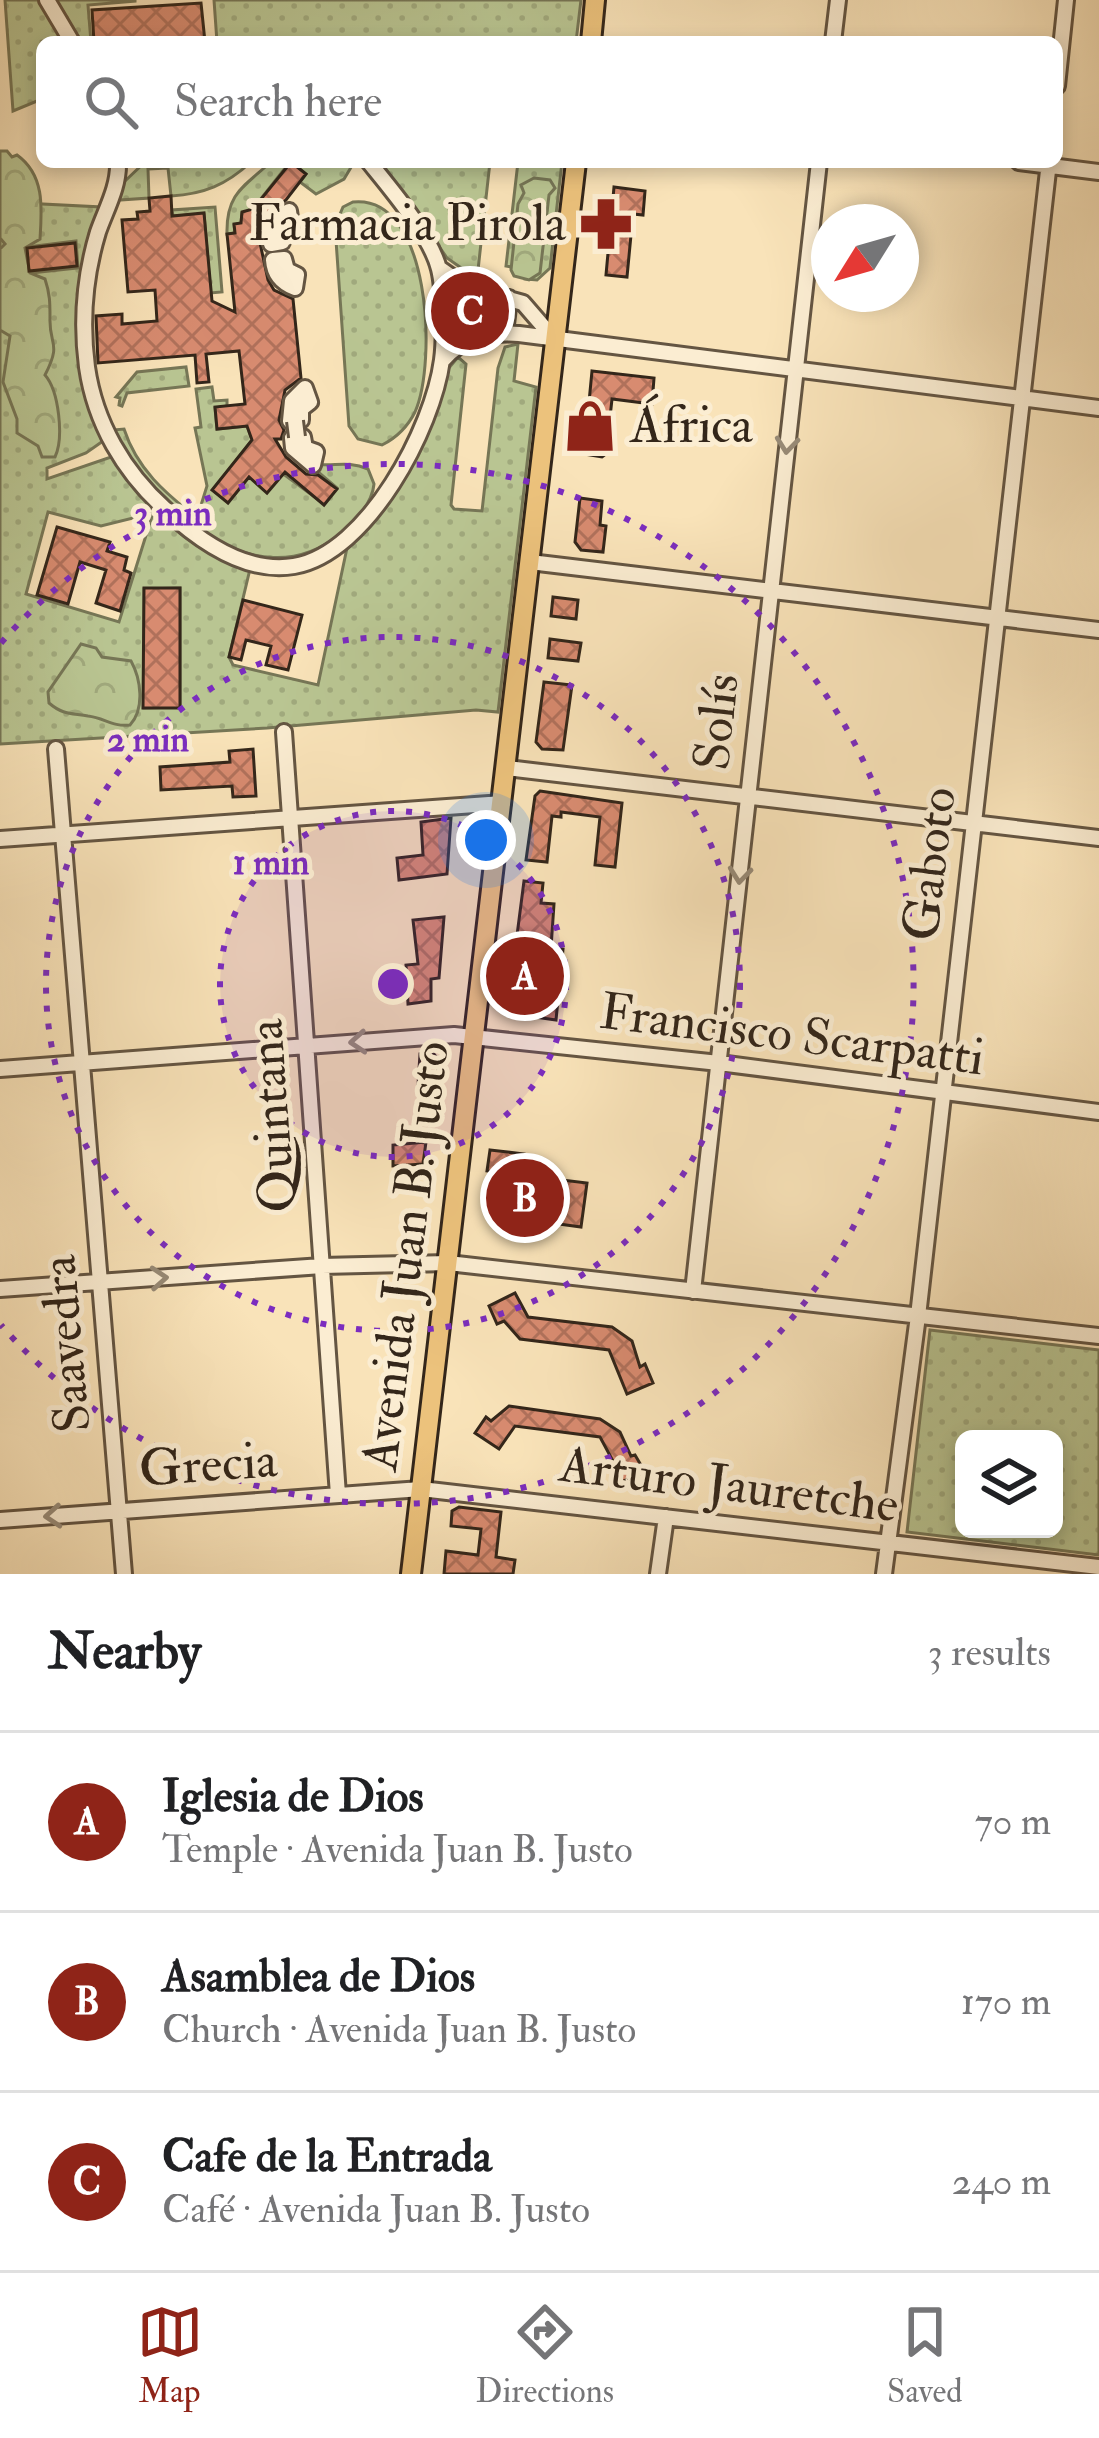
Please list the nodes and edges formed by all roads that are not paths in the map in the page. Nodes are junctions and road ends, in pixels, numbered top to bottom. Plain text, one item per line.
1 (47, 0) edge
2 (596, 0) edge
3 (838, 0) edge
4 (1066, 0) edge
5 (68, 36) edge
6 (591, 36) edge
7 (834, 36) edge
8 (1062, 36) edge
9 (1063, 166) edge
10 (118, 168) edge
11 (373, 168) edge
12 (575, 168) edge
13 (818, 168) edge
14 (1049, 168) edge
15 (1099, 172) edge
16 (290, 218) dead end
17 (439, 268) junction
18 (296, 281) dead end
19 (509, 298) junction
20 (505, 333) junction
21 (555, 340) junction
22 (442, 361) junction
23 (796, 371) junction
24 (308, 395) dead end
25 (1024, 398) junction
26 (1099, 408) edge
27 (314, 459) dead end
28 (530, 562) junction
29 (771, 590) junction
30 (998, 618) junction
31 (1099, 630) edge
32 (284, 732) dead end
33 (56, 749) dead end
34 (506, 768) junction
35 (748, 796) junction
36 (502, 802) junction
37 (290, 818) junction
38 (975, 823) junction
39 (63, 835) junction
40 (1099, 838) edge
41 (0, 839) edge
42 (475, 1037) junction
43 (306, 1046) junction
44 (82, 1063) junction
45 (719, 1063) junction
46 (0, 1069) edge
47 (941, 1093) junction
48 (1099, 1112) edge
49 (448, 1263) junction
50 (322, 1266) junction
51 (100, 1282) junction
52 (0, 1289) edge
53 (693, 1291) junction
54 (918, 1316) junction
55 (1099, 1336) edge
56 (421, 1489) junction
57 (338, 1495) junction
58 (118, 1511) junction
59 (665, 1517) junction
60 (0, 1520) edge
61 (889, 1543) junction
62 (1099, 1567) edge
63 (124, 1574) edge
64 (411, 1574) edge
65 (658, 1574) edge
66 (884, 1574) edge

1 - 5 street
2 - 6 main road
3 - 7 street
4 - 8 street
9 - 15 street
10 - 22 street
11 - 17 street
12 - 21 main road, Avenida Juan B. Justo
13 - 23 street, Solís
14 - 25 street, Gaboto
16 - 18 street
17 - 19 street
17 - 22 street
19 - 20 street
19 - 21 street
20 - 21 street
20 - 22 street
21 - 23 street
21 - 28 main road, Avenida Juan B. Justo
23 - 25 street
23 -> 29 street, Solís
24 - 27 street
25 - 26 street
25 - 30 street, Gaboto
28 - 29 street
28 - 34 main road, Avenida Juan B. Justo
29 - 30 street
29 - 35 street, Solís
30 - 31 street
30 - 38 street, Gaboto
32 - 37 street, Quintana
33 - 39 street, Saavedra
34 - 35 street
34 - 36 main road, Avenida Juan B. Justo
35 - 38 street
35 -> 45 street, Solís
36 - 37 street
36 - 42 main road, Avenida Juan B. Justo
37 - 39 street
37 - 43 street, Quintana
38 - 40 street
38 - 47 street, Gaboto
39 - 41 street
39 - 44 street, Saavedra
42 -> 43 street, Francisco Scarpatti
42 - 45 street, Francisco Scarpatti
42 - 49 main road, Avenida Juan B. Justo
43 - 44 street, Francisco Scarpatti
43 - 50 street, Quintana
44 - 46 street, Francisco Scarpatti
44 - 51 street, Saavedra
45 - 47 street, Francisco Scarpatti
45 - 53 street, Solís
47 - 48 street, Francisco Scarpatti
47 - 54 street, Gaboto
49 - 50 street
49 - 53 street
49 - 56 main road, Avenida Juan B. Justo
51 -> 50 street
50 - 57 street, Quintana
51 - 52 street
51 - 58 street, Saavedra
53 - 54 street
54 - 55 street
54 - 61 street, Gaboto
56 - 57 street, Grecia
56 - 59 street, Arturo Jauretche
56 - 64 main road, Avenida Juan B. Justo
57 - 58 street, Grecia
58 -> 60 street, Grecia
58 - 63 street, Saavedra
59 - 61 street, Arturo Jauretche
59 - 65 street
61 - 62 street, Arturo Jauretche
61 - 66 street, Gaboto

